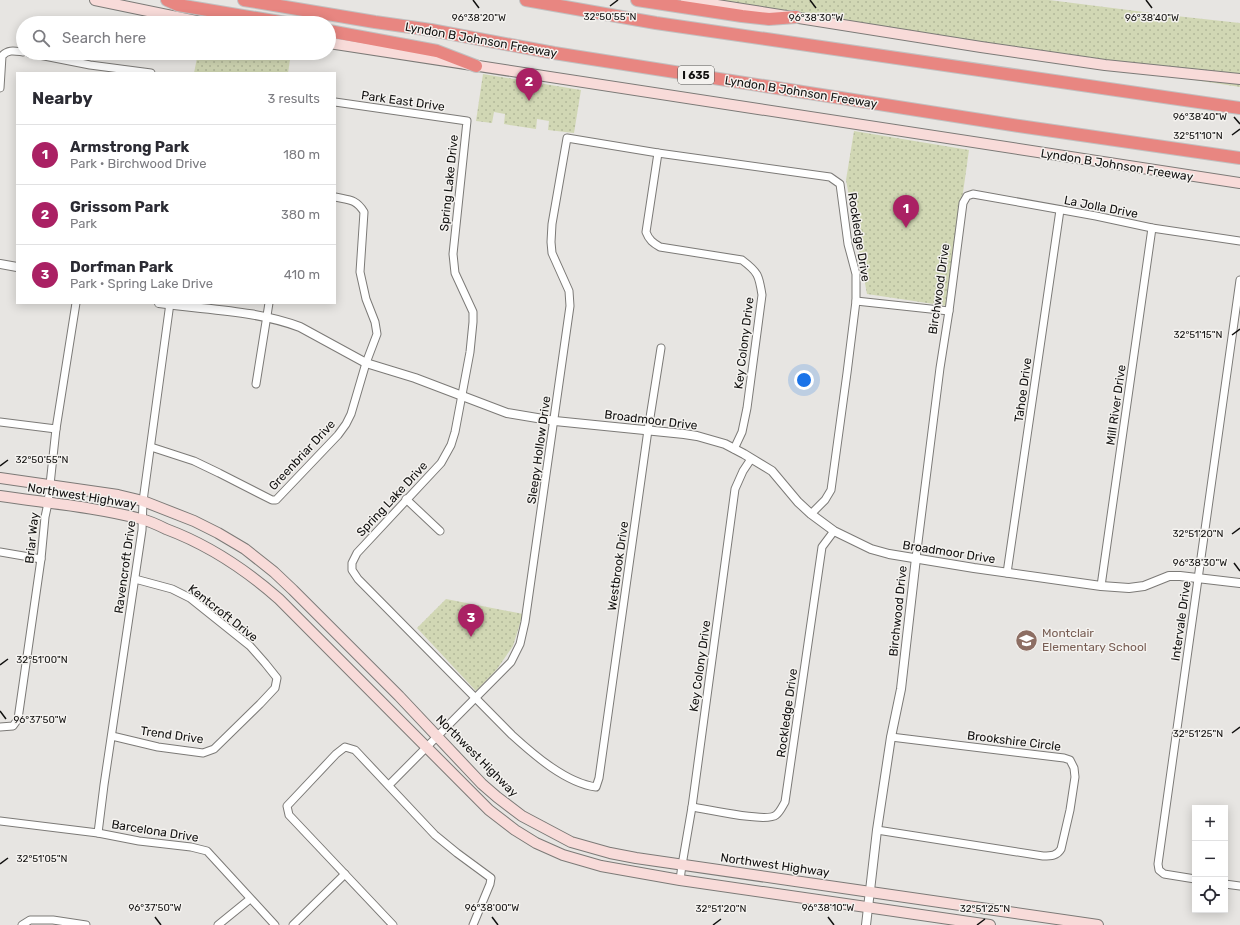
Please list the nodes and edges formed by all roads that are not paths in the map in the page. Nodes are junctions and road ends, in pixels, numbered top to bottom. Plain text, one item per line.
1 (95, 0) edge
2 (167, 0) edge
3 (244, 0) edge
4 (526, 0) edge
5 (637, 0) edge
6 (686, 0) edge
7 (172, 16) edge
8 (244, 16) edge
9 (796, 17) junction
10 (336, 32) edge
11 (336, 45) edge
12 (16, 51) edge
13 (65, 60) edge
14 (476, 66) junction
15 (142, 72) edge
16 (1240, 79) edge
17 (0, 88) edge
18 (336, 102) edge
19 (1240, 108) edge
20 (467, 121) joint
21 (567, 138) joint
22 (658, 153) junction
23 (1240, 158) edge
24 (1240, 183) edge
25 (336, 197) edge
26 (963, 203) joint
27 (1060, 210) junction
28 (1152, 228) junction
29 (1240, 241) edge
30 (0, 264) edge
31 (16, 267) edge
32 (1240, 280) edge
33 (856, 301) junction
34 (76, 304) edge
35 (170, 304) edge
36 (269, 304) edge
37 (949, 311) junction
38 (267, 317) junction
39 (661, 348) dead end
40 (366, 363) junction
41 (256, 384) dead end
42 (462, 396) junction
43 (554, 421) junction
44 (0, 422) edge
45 (56, 430) junction
46 (648, 430) junction
47 (151, 447) junction
48 (734, 449) junction
49 (751, 459) junction
50 (0, 478) edge
51 (49, 485) junction
52 (0, 496) edge
53 (406, 499) junction
54 (143, 501) junction
55 (48, 503) junction
56 (811, 514) junction
57 (142, 519) junction
58 (440, 531) dead end
59 (834, 531) junction
60 (0, 552) edge
61 (41, 558) junction
62 (916, 558) junction
63 (1007, 573) junction
64 (1199, 577) junction
65 (135, 579) junction
66 (1240, 582) edge
67 (1102, 586) junction
68 (275, 688) joint
69 (476, 698) junction
70 (0, 727) edge
71 (112, 736) junction
72 (437, 736) junction
73 (891, 737) junction
74 (427, 747) junction
75 (388, 785) junction
76 (596, 787) joint
77 (692, 807) junction
78 (0, 821) edge
79 (877, 830) junction
80 (98, 833) junction
81 (682, 865) junction
82 (345, 874) junction
83 (1192, 879) edge
84 (680, 880) junction
85 (1228, 884) edge
86 (1240, 886) edge
87 (870, 892) junction
88 (250, 899) junction
89 (869, 907) junction
90 (22, 925) edge
91 (86, 925) edge
92 (218, 925) edge
93 (275, 925) edge
94 (292, 925) edge
95 (393, 925) edge
96 (473, 925) edge
97 (866, 925) edge
98 (990, 925) edge
99 (1098, 925) edge

1 - 7 main road
2 - 8 highway
3 - 23 highway, Lyndon B Johnson Freeway / I 635
4 - 19 highway
5 - 9 highway
6 - 9 main road
9 - 16 main road
10 - 14 highway
11 - 14 main road, Lyndon B Johnson Freeway
12 - 17 street
13 - 15 street
14 - 24 main road, Lyndon B Johnson Freeway
18 - 20 street, Park East Drive
20 - 42 street, Spring Lake Drive
21 - 22 street, Rockledge Drive
21 - 43 street, Sleepy Hollow Drive
22 - 33 street, Rockledge Drive
22 - 48 street, Key Colony Drive
25 - 40 street, Greenbriar Drive
26 - 27 street, La Jolla Drive
26 - 37 street, Birchwood Drive
27 - 28 street, La Jolla Drive
27 - 63 street, Tahoe Drive
28 - 29 street, La Jolla Drive
28 - 67 street, Mill River Drive
30 - 31 street
32 - 64 street, Intervale Drive
33 - 37 street
33 - 56 street, Rockledge Drive
34 - 45 street, Briar Way
35 - 38 street, Broadmoor Drive
35 - 47 street, Ravencroft Drive
36 - 38 street
37 - 62 street, Birchwood Drive
38 - 40 street, Broadmoor Drive
38 - 41 street
39 - 46 street, Westbrook Drive
40 - 42 street, Broadmoor Drive
40 - 47 street, Greenbriar Drive
42 - 43 street, Broadmoor Drive
42 - 53 street, Spring Lake Drive
43 - 46 street, Broadmoor Drive
43 - 69 street, Sleepy Hollow Drive
44 - 45 street
45 - 51 street, Briar Way
46 - 48 street, Broadmoor Drive
46 - 76 street, Westbrook Drive
47 - 54 street, Ravencroft Drive
48 - 49 street, Broadmoor Drive
49 - 56 street, Broadmoor Drive
49 - 77 street, Key Colony Drive
50 - 51 main road, Northwest Highway
51 - 54 main road, Northwest Highway
51 - 55 street, Briar Way
52 - 55 main road, Northwest Highway
53 - 58 street
53 - 69 street, Spring Lake Drive
54 - 57 street, Ravencroft Drive
54 - 72 main road, Northwest Highway
55 - 57 main road, Northwest Highway
55 - 61 street, Briar Way
56 - 59 street, Broadmoor Drive
57 - 65 street, Ravencroft Drive
57 - 74 main road, Northwest Highway
59 - 62 street, Broadmoor Drive
59 - 77 street, Rockledge Drive
60 - 61 street
61 - 70 street, Briar Way
62 - 63 street, Broadmoor Drive
62 - 73 street, Birchwood Drive
63 - 67 street, Broadmoor Drive
64 - 66 street, Broadmoor Drive
64 - 67 street, Broadmoor Drive
64 - 83 street, Intervale Drive
65 - 68 street, Kentcroft Drive
65 - 71 street, Ravencroft Drive
68 - 71 street, Trend Drive
69 - 72 street, Sleepy Hollow Drive
69 - 76 street, Spring Lake Drive
71 - 80 street, Ravencroft Drive
72 - 74 street, Sleepy Hollow Drive
72 - 81 main road, Northwest Highway
73 - 79 street, Birchwood Drive
73 - 79 street, Brookshire Circle
74 - 75 street, Sleepy Hollow Drive
74 - 84 main road, Northwest Highway
75 - 82 street
75 - 96 street
77 - 81 street, Key Colony Drive
78 - 80 street, Barcelona Drive
79 - 87 street, Birchwood Drive
80 - 88 street, Barcelona Drive
81 - 84 street, Key Colony Drive
81 - 87 main road, Northwest Highway
82 - 94 street
82 - 95 street
84 - 89 main road, Northwest Highway
85 - 86 street
87 - 89 street, Birchwood Drive
87 - 99 main road, Northwest Highway
88 - 92 street
88 - 93 street, Barcelona Drive
89 - 97 street, Birchwood Drive
89 - 98 main road, Northwest Highway
90 - 91 street

